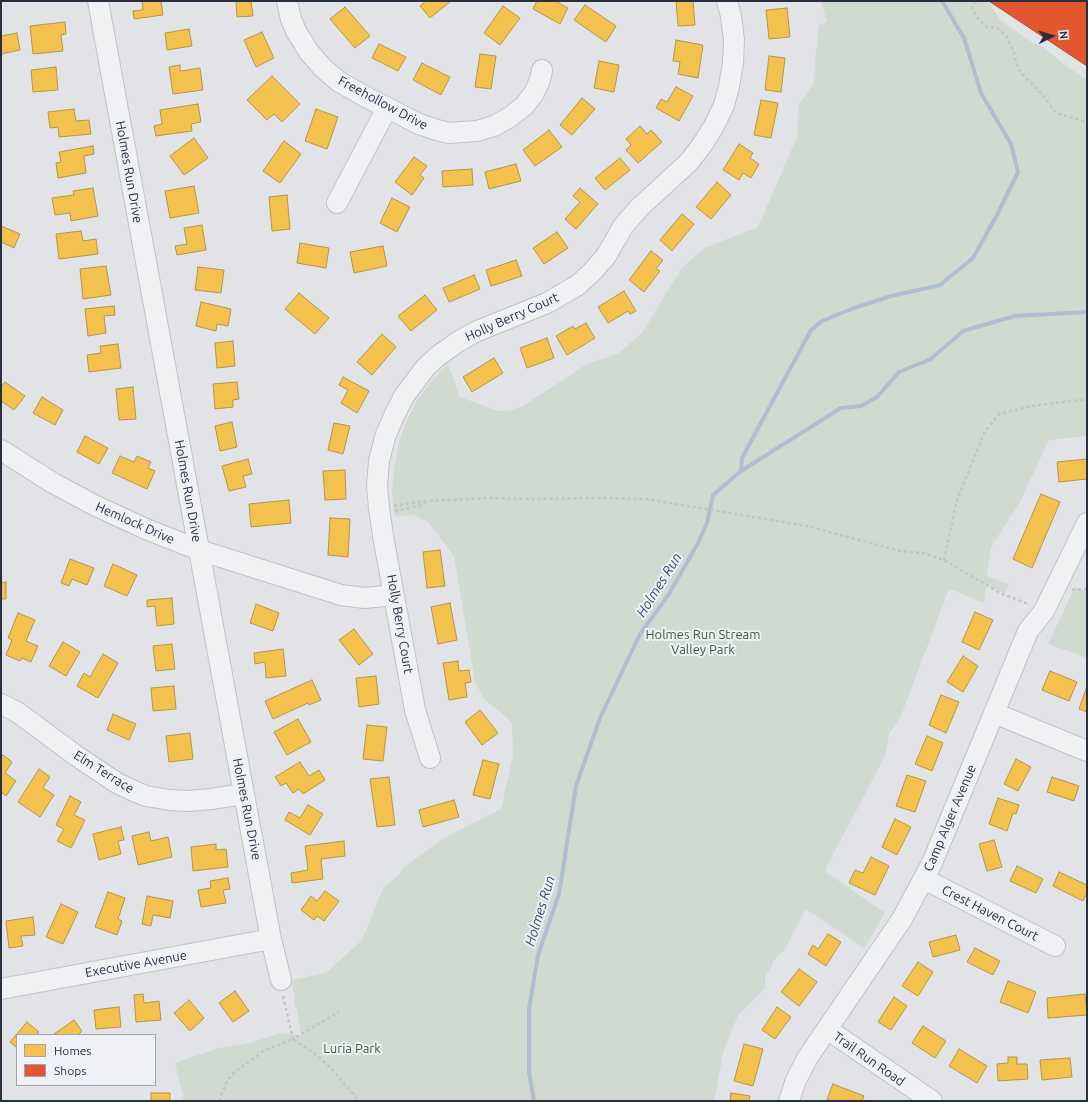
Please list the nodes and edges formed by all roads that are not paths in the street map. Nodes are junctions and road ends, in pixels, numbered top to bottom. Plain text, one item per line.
1 (98, 1) edge
2 (287, 1) edge
3 (727, 1) edge
4 (542, 70) dead end
5 (387, 108) junction
6 (337, 203) dead end
7 (1, 450) edge
8 (1087, 522) edge
9 (199, 550) junction
10 (394, 595) junction
11 (1, 704) edge
12 (994, 713) junction
13 (1087, 752) edge
14 (430, 758) dead end
15 (244, 794) junction
16 (924, 879) junction
17 (271, 939) junction
18 (1055, 946) dead end
19 (281, 980) road end
20 (1, 989) edge
21 (827, 1029) junction
22 (789, 1101) edge
23 (932, 1101) edge

1 - 9 street, Holmes Run Drive
2 - 5 street, Freehollow Drive
3 - 10 street, Holly Berry Court
4 - 5 street, Freehollow Drive
5 - 6 street
7 - 9 street, Hemlock Drive
8 - 12 street, Camp Alger Avenue
9 - 10 street, Hemlock Drive
9 - 15 street, Holmes Run Drive
10 - 14 street, Holly Berry Court
11 - 15 street, Elm Terrace
12 - 13 street
12 - 16 street, Camp Alger Avenue
15 - 17 street, Holmes Run Drive
16 - 18 street, Crest Haven Court
16 - 21 street, Camp Alger Avenue
17 - 19 street, Holmes Run Drive
17 - 20 street, Executive Avenue
21 - 22 street, Camp Alger Avenue
21 - 23 street, Trail Run Road

